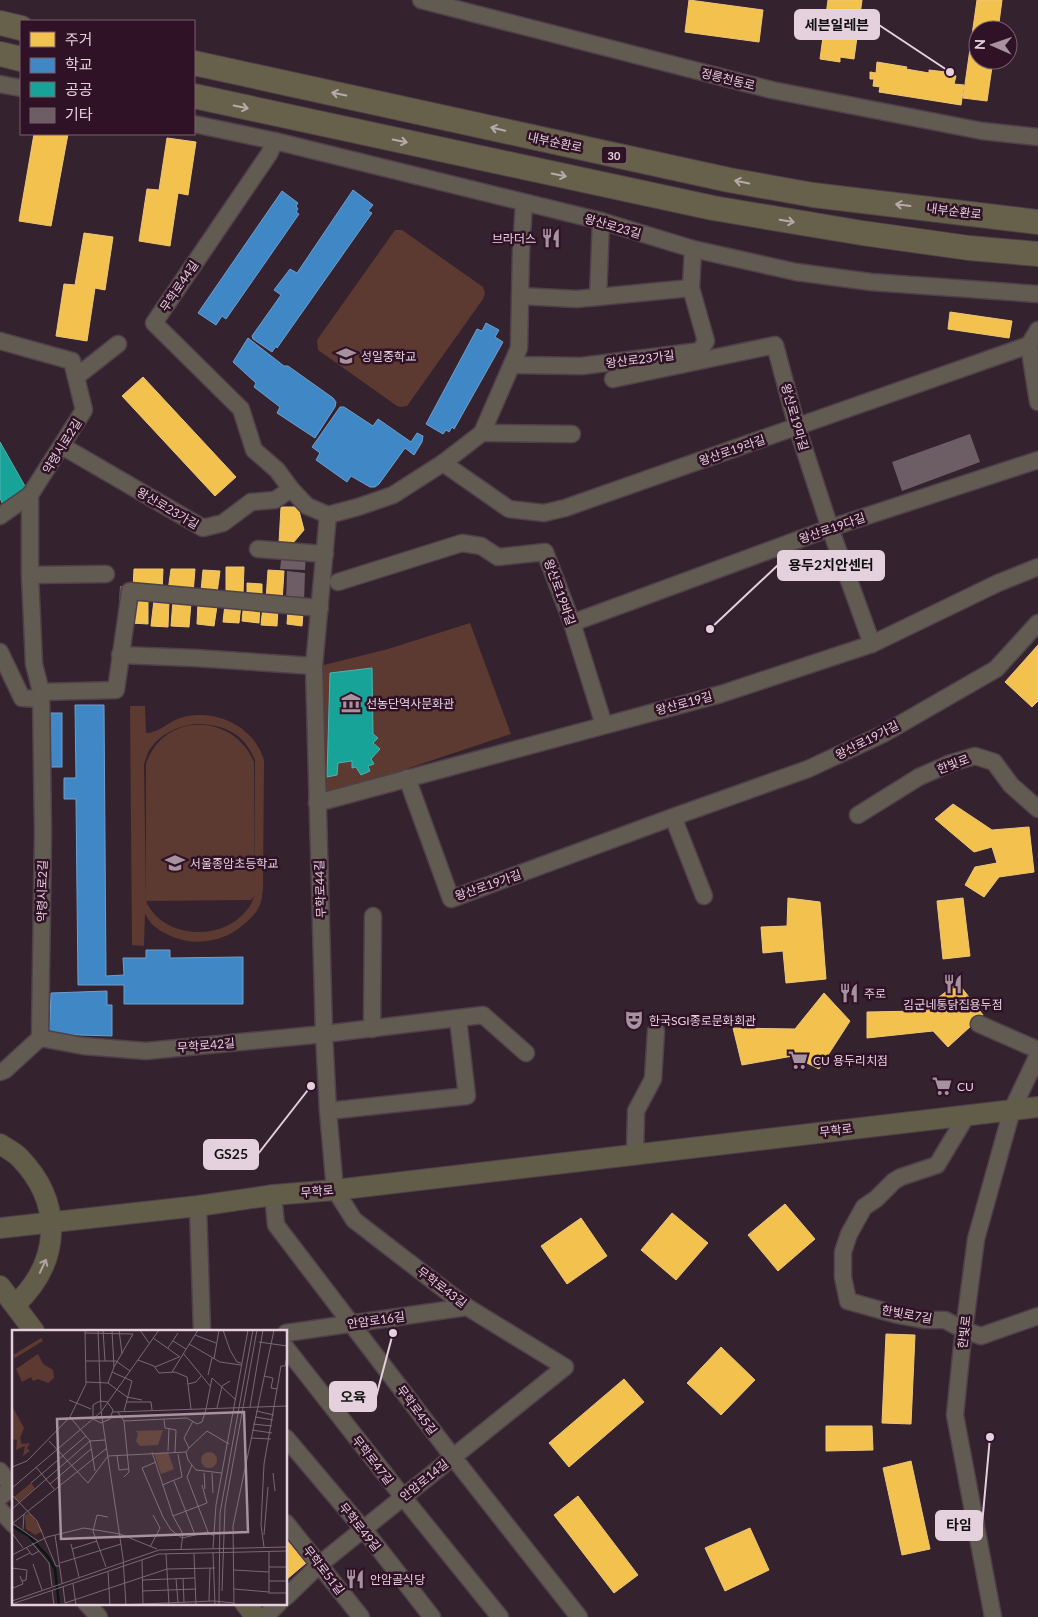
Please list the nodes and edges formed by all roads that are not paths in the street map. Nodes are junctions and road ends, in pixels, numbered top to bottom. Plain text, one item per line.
1 (421, 0) edge
2 (0, 24) edge
3 (20, 28) edge
4 (0, 54) edge
5 (20, 59) edge
6 (195, 63) edge
7 (0, 84) edge
8 (20, 88) edge
9 (195, 96) edge
10 (195, 124) edge
11 (1038, 137) edge
12 (275, 141) junction
13 (524, 203) junction
14 (601, 221) junction
15 (1038, 222) edge
16 (693, 249) junction
17 (1038, 254) edge
18 (691, 288) junction
19 (1038, 294) edge
20 (520, 296) junction
21 (598, 297) junction
22 (1038, 330) edge
23 (0, 341) edge
24 (118, 344) dead end
25 (1029, 346) junction
26 (512, 365) junction
27 (76, 377) junction
28 (613, 379) dead end
29 (1038, 402) edge
30 (797, 427) junction
31 (482, 433) junction
32 (572, 434) dead end
33 (62, 446) junction
34 (1038, 460) edge
35 (443, 463) junction
36 (291, 488) junction
37 (30, 495) junction
38 (328, 515) junction
39 (0, 516) edge
40 (830, 528) junction
41 (258, 549) dead end
42 (325, 554) junction
43 (1038, 566) edge
44 (106, 574) dead end
45 (30, 575) junction
46 (338, 582) dead end
47 (320, 608) junction
48 (572, 623) junction
49 (1038, 624) edge
50 (872, 644) junction
51 (0, 652) edge
52 (120, 655) junction
53 (314, 666) junction
54 (41, 695) junction
55 (604, 725) junction
56 (407, 778) junction
57 (318, 803) junction
58 (1038, 809) edge
59 (858, 815) dead end
60 (673, 817) junction
61 (704, 896) dead end
62 (373, 916) dead end
63 (458, 1019) junction
64 (979, 1024) dead end
65 (372, 1028) junction
66 (656, 1031) dead end
67 (324, 1034) junction
68 (40, 1038) junction
69 (1038, 1050) edge
70 (526, 1053) dead end
71 (1038, 1055) edge
72 (0, 1072) edge
73 (1038, 1107) edge
74 (1012, 1110) junction
75 (328, 1112) junction
76 (967, 1115) junction
77 (0, 1144) edge
78 (635, 1154) junction
79 (335, 1190) junction
80 (273, 1195) junction
81 (198, 1206) junction
82 (52, 1222) junction
83 (0, 1228) edge
84 (0, 1286) edge
85 (7, 1305) edge
86 (466, 1307) junction
87 (1038, 1316) edge
88 (352, 1324) junction
89 (33, 1329) edge
90 (202, 1330) edge
91 (964, 1330) junction
92 (288, 1333) edge
93 (288, 1351) edge
94 (565, 1367) joint
95 (288, 1440) edge
96 (453, 1457) junction
97 (0, 1471) edge
98 (9, 1490) edge
99 (403, 1497) junction
100 (0, 1510) edge
101 (12, 1523) edge
102 (288, 1525) edge
103 (363, 1529) junction
104 (320, 1564) junction
105 (288, 1595) edge
106 (87, 1604) edge
107 (246, 1604) edge
108 (279, 1604) edge
109 (99, 1617) edge
110 (256, 1617) edge
111 (265, 1617) edge
112 (361, 1617) edge
113 (432, 1617) edge
114 (500, 1617) edge
115 (579, 1617) edge
116 (994, 1617) edge

1 - 11 street, 정릉천동로
2 - 3 highway
4 - 5 highway
15 -> 6 highway, 내부순환로 / 30
7 - 8 street
9 -> 17 highway
10 - 12 street, 왕산로23길
12 - 13 street, 왕산로23길
12 - 36 street, 무학로44길
13 - 14 street, 왕산로23길
13 - 20 street
14 - 16 street, 왕산로23길
14 - 21 street
16 - 18 street, 왕산로23가길
16 - 19 street, 왕산로23길
18 - 21 street
18 - 26 street, 왕산로23가길
20 - 21 street
20 - 26 street
22 - 25 street
23 - 27 street, 약령시로2길
24 - 27 street
25 - 29 street
25 - 30 street, 왕산로19라길
26 - 31 street
27 - 33 street, 약령시로2길
28 - 30 street, 왕산로19마길
30 - 35 street, 왕산로19라길
30 - 40 street, 왕산로19마길
31 - 32 street
31 - 35 street
33 - 36 street, 왕산로23가길
33 - 37 street, 약령시로2길
34 - 40 street, 왕산로19다길
35 - 38 street
36 - 38 street
37 - 39 street
37 - 45 street, 약령시로2길
38 - 42 street, 무학로44길
40 - 48 street, 왕산로19다길
40 - 50 street, 왕산로19마길
41 - 42 street
42 - 47 street, 무학로44길
43 - 50 street, 왕산로19길
44 - 45 street
45 - 54 street, 약령시로2길
46 - 48 street, 왕산로19바길
47 - 52 street
47 - 53 street, 무학로44길
48 - 55 street, 왕산로19바길
49 - 60 street, 왕산로19가길
50 - 55 street, 왕산로19길
51 - 54 street
52 - 53 street
52 - 54 street
53 - 57 street, 무학로44길
54 - 68 street, 약령시로2길
55 - 56 street, 왕산로19길
56 - 57 street, 왕산로19길
56 - 60 street, 왕산로19가길
57 - 67 street, 무학로44길
58 - 59 street, 한빛로
60 - 61 street
62 - 65 street
63 - 65 street, 무학로42길
63 - 70 street, 무학로42길
63 - 75 street
64 - 69 street
65 - 67 street, 무학로42길
66 - 78 street
67 - 68 street, 무학로42길
67 - 75 street, 무학로44길
68 - 72 street
71 - 74 street, 한빛로
73 - 74 main road, 무학로
74 - 76 main road, 무학로
74 - 91 street, 한빛로
75 - 79 street, 무학로44길
76 - 78 main road, 무학로
76 - 91 street, 한빛로7길
77 - 82 main road
78 - 79 main road, 무학로
79 - 80 main road, 무학로
79 - 86 street, 무학로43길
80 - 81 main road, 무학로
80 - 88 street, 무학로45길
81 - 82 main road, 무학로
81 - 90 street
82 - 83 main road, 무학로
85 -> 82 main road
84 - 85 main road
85 - 89 main road
86 - 88 street, 안암로16길
86 - 94 street, 무학로43길
87 - 91 street, 한빛로7길
88 - 92 street, 안암로16길
88 - 96 street, 무학로45길
91 - 116 street, 한빛로
93 - 99 street, 무학로47길
94 - 96 street, 안암로14길
95 - 103 street, 무학로49길
96 - 99 street, 안암로14길
96 - 115 street, 무학로45길
97 - 98 street
99 - 103 street, 안암로14길
99 - 114 street, 무학로47길
100 - 101 street
102 - 104 street, 무학로51길
103 - 104 street, 안암로14길
103 - 113 street, 무학로49길
104 - 105 street, 안암로14길
104 - 112 street, 무학로51길
106 - 109 street
107 - 110 main road
108 - 111 street

